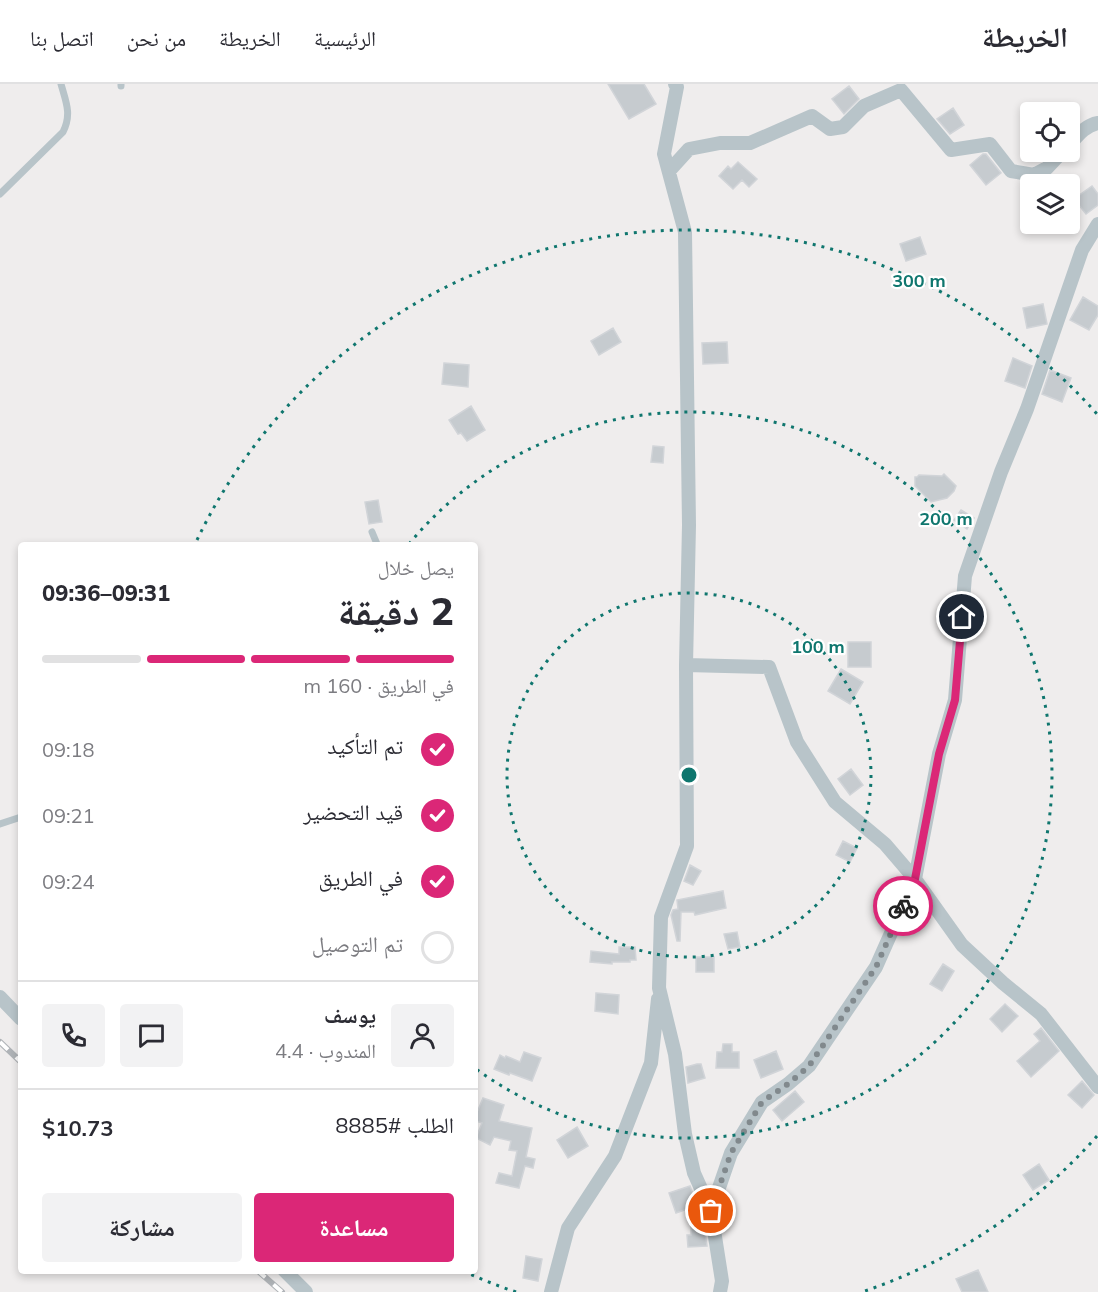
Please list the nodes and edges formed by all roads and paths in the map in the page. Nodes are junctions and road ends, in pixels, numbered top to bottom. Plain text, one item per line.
1 (61, 84) edge
2 (675, 84) edge
3 (1098, 123) edge
4 (1080, 133) edge
5 (1053, 162) edge
6 (669, 171) junction
7 (0, 194) edge
8 (1098, 224) edge
9 (372, 532) dead end
10 (376, 542) edge
11 (686, 665) junction
12 (18, 818) edge
13 (0, 824) edge
14 (915, 879) junction
15 (659, 988) junction
16 (0, 998) edge
17 (18, 1016) edge
18 (1098, 1088) edge
19 (711, 1211) junction
20 (288, 1274) edge
21 (306, 1292) edge
22 (550, 1292) edge
23 (720, 1292) edge

1 - 7 lane
2 - 6 street
3 - 4 street
5 - 6 street
6 - 11 street
8 - 14 street
9 - 10 lane
11 - 14 street
11 - 15 street
12 - 13 lane
14 - 18 street
14 - 19 street
15 - 19 street
15 - 22 street
16 - 17 street
19 - 23 street
20 - 21 street

